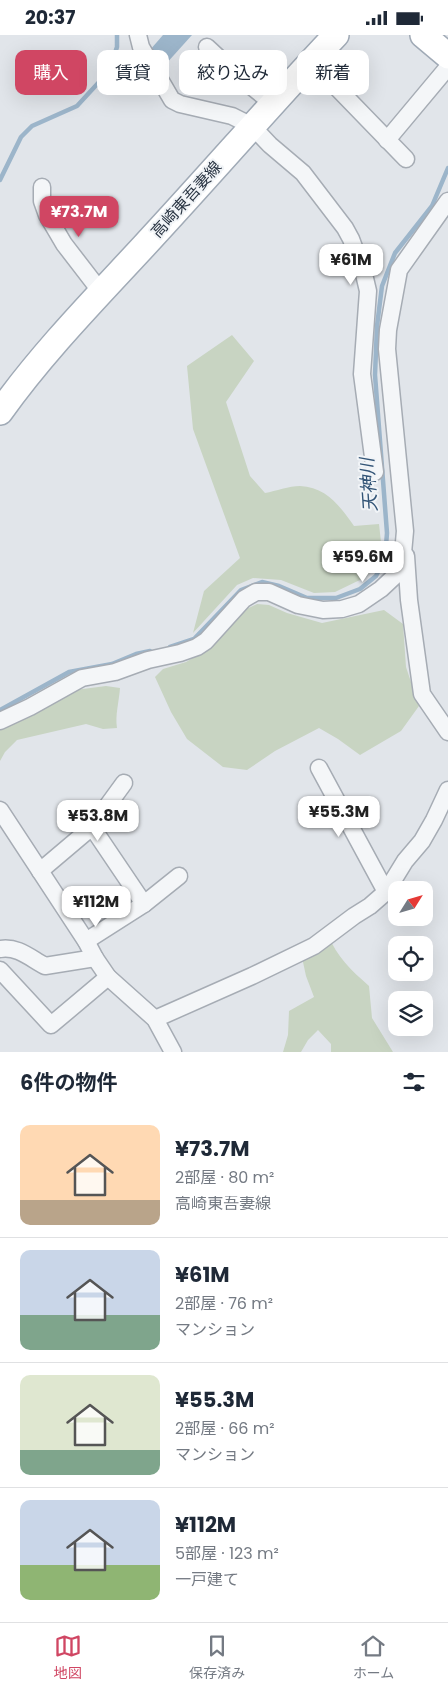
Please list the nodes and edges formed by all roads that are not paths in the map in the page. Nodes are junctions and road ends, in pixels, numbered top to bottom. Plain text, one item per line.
1 (138, 35) edge
2 (336, 35) edge
3 (423, 35) edge
4 (207, 47) dead end
5 (322, 50) edge
6 (448, 56) edge
7 (448, 67) edge
8 (297, 76) edge
9 (344, 95) edge
10 (272, 103) junction
11 (252, 126) junction
12 (387, 140) junction
13 (406, 159) dead end
14 (42, 187) dead end
15 (448, 201) edge
16 (101, 291) junction
17 (0, 412) edge
18 (381, 430) junction
19 (375, 472) dead end
20 (405, 531) junction
21 (0, 721) edge
22 (448, 732) edge
23 (319, 768) dead end
24 (124, 783) dead end
25 (448, 790) edge
26 (0, 811) edge
27 (92, 827) junction
28 (40, 871) junction
29 (179, 876) dead end
30 (386, 892) junction
31 (144, 904) junction
32 (86, 941) junction
33 (0, 949) edge
34 (95, 958) junction
35 (0, 970) edge
36 (108, 977) junction
37 (155, 1019) junction
38 (173, 1052) edge

1 - 11 street
2 - 5 main road, 高崎東吾妻線
3 - 6 main road
4 - 10 street
7 - 12 street
8 - 10 main road, 高崎東吾妻線
9 - 12 street
10 - 11 main road, 高崎東吾妻線
11 - 16 main road, 高崎東吾妻線
11 - 18 street
12 - 13 street
14 - 16 street
15 - 18 street
16 - 17 main road, 高崎東吾妻線
18 - 19 street
18 - 20 street
20 - 21 street
20 - 22 street
23 - 30 street
24 - 27 street
25 - 30 street
26 - 28 street
27 - 28 street
27 - 31 street
28 - 32 street
29 - 31 street
30 - 37 street
31 - 32 street
32 - 34 street
33 - 34 street
34 - 36 street
35 - 36 street
36 - 37 street
37 - 38 street

